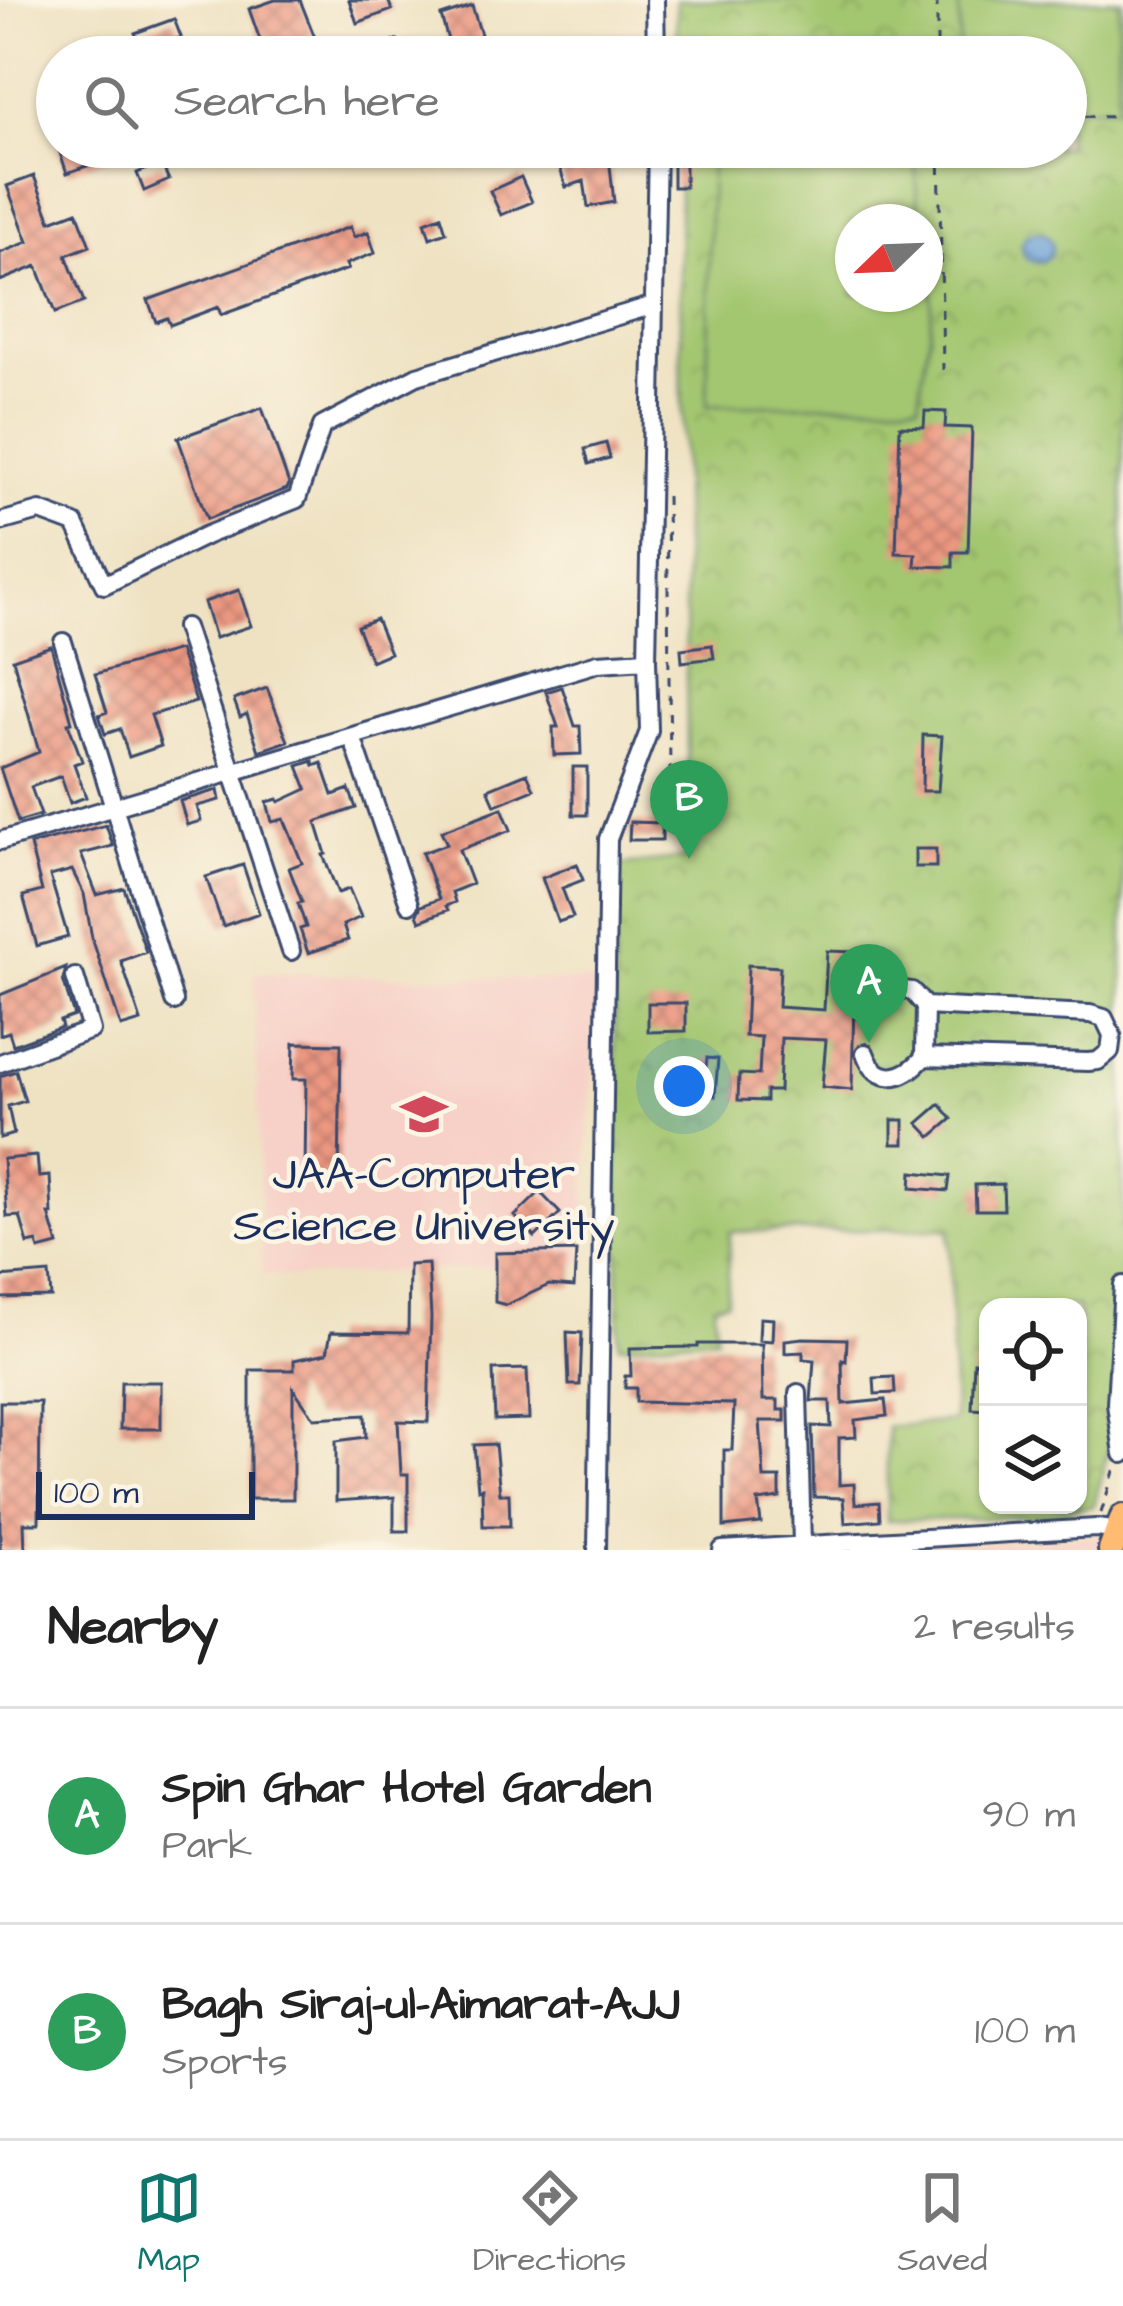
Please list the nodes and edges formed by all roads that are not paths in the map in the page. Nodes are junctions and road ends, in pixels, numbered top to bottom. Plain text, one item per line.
1 (655, 0) edge
2 (656, 36) edge
3 (656, 168) edge
4 (653, 305) junction
5 (0, 522) edge
6 (184, 626) dead end
7 (63, 642) dead end
8 (646, 660) junction
9 (352, 737) junction
10 (234, 772) junction
11 (114, 808) junction
12 (0, 841) edge
13 (409, 904) dead end
14 (291, 951) dead end
15 (75, 977) dead end
16 (174, 1001) dead end
17 (926, 1006) junction
18 (865, 1012) dead end
19 (1117, 1043) edge
20 (866, 1053) dead end
21 (924, 1057) junction
22 (0, 1063) edge
23 (1123, 1285) edge
24 (798, 1393) dead end
25 (1122, 1451) edge
26 (1114, 1531) edge
27 (802, 1545) junction
28 (597, 1550) edge
29 (722, 1550) edge

1 - 2 street
3 - 4 street
4 - 5 street
4 - 8 street
6 - 10 street
7 - 11 street
8 - 9 street
8 - 28 street
9 - 10 street
9 - 13 street
10 - 11 street
10 - 14 street
11 - 12 street
11 - 16 street
15 - 22 street
17 - 18 street
17 - 19 street
17 - 21 street
19 - 21 street
20 - 21 street
23 - 25 street
24 - 27 street
26 - 27 street
27 - 29 street

